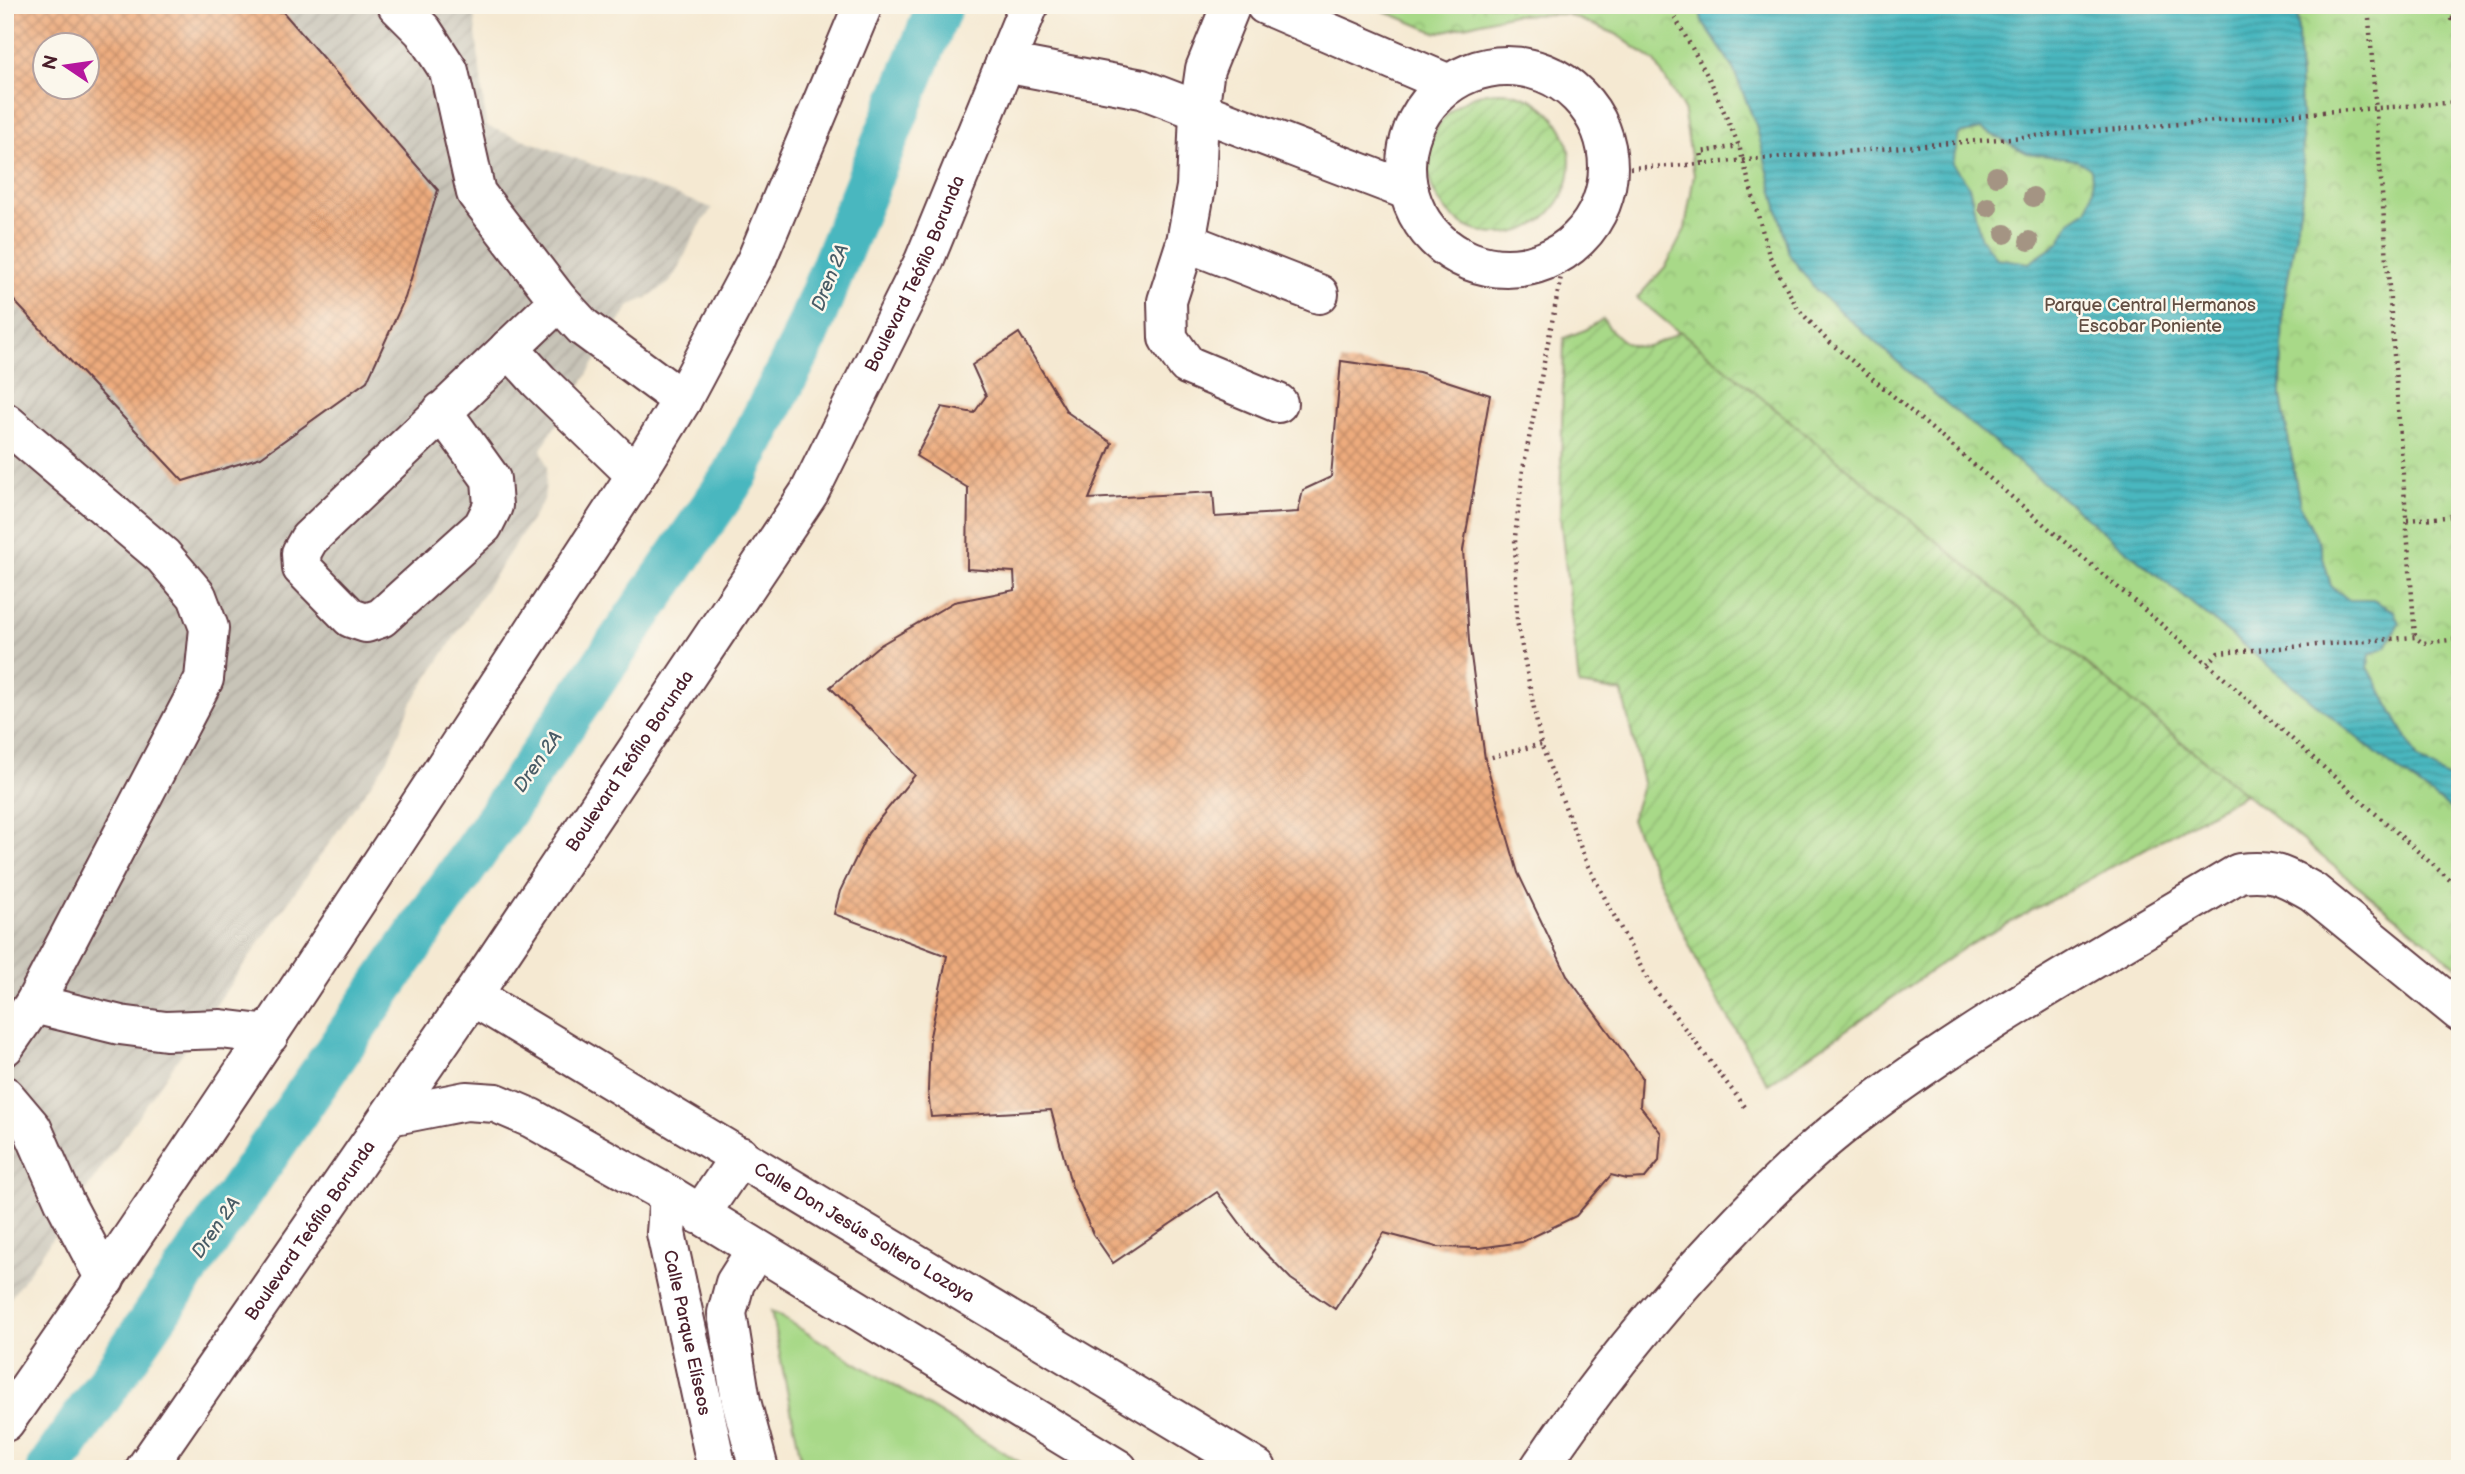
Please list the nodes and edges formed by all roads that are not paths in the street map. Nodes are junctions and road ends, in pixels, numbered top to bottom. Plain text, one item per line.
1 (397, 5) edge
2 (863, 5) edge
3 (1029, 5) edge
4 (1231, 5) edge
5 (1265, 5) edge
6 (1005, 63) junction
7 (1449, 84) junction
8 (1199, 111) junction
9 (1409, 191) junction
10 (1186, 242) junction
11 (1319, 294) dead end
12 (559, 300) junction
13 (509, 348) junction
14 (682, 400) junction
15 (1278, 403) dead end
16 (442, 411) junction
17 (5, 422) edge
18 (636, 475) junction
19 (472, 996) junction
20 (34, 1004) junction
21 (2460, 1012) edge
22 (269, 1035) junction
23 (5, 1045) edge
24 (5, 1096) edge
25 (390, 1116) junction
26 (740, 1157) junction
27 (684, 1205) junction
28 (756, 1250) junction
29 (105, 1279) junction
30 (741, 1401) junction
31 (704, 1408) junction
32 (5, 1422) edge
33 (145, 1469) edge
34 (717, 1469) edge
35 (759, 1469) edge
36 (1118, 1469) edge
37 (1257, 1469) edge
38 (1539, 1469) edge

1 - 12 main road
2 - 14 main road
3 - 6 main road, Boulevard Teófilo Borunda
4 - 8 main road
5 - 7 main road
6 - 8 main road
6 - 19 main road, Boulevard Teófilo Borunda
7 - 9 main road
7 - 9 main road
8 - 9 main road
8 - 10 main road
10 - 11 main road
10 - 15 main road
12 - 13 main road
12 - 14 main road
13 - 16 main road
13 - 18 main road
14 - 18 main road
16 - 16 main road
17 - 20 main road
18 - 22 main road
19 - 25 main road, Boulevard Teófilo Borunda
19 - 26 main road, Calle Don Jesús Soltero Lozoya
20 - 22 main road
20 - 23 main road
21 - 38 main road
22 - 29 main road
24 - 29 main road
25 - 27 main road
25 - 33 main road, Boulevard Teófilo Borunda
26 - 27 main road
26 - 37 main road, Calle Don Jesús Soltero Lozoya
27 - 28 main road
27 - 31 main road, Calle Parque Elíseos
28 - 30 main road
28 - 36 main road
29 - 32 main road
30 - 31 main road
30 - 35 main road
31 - 34 main road, Calle Parque Elíseos

